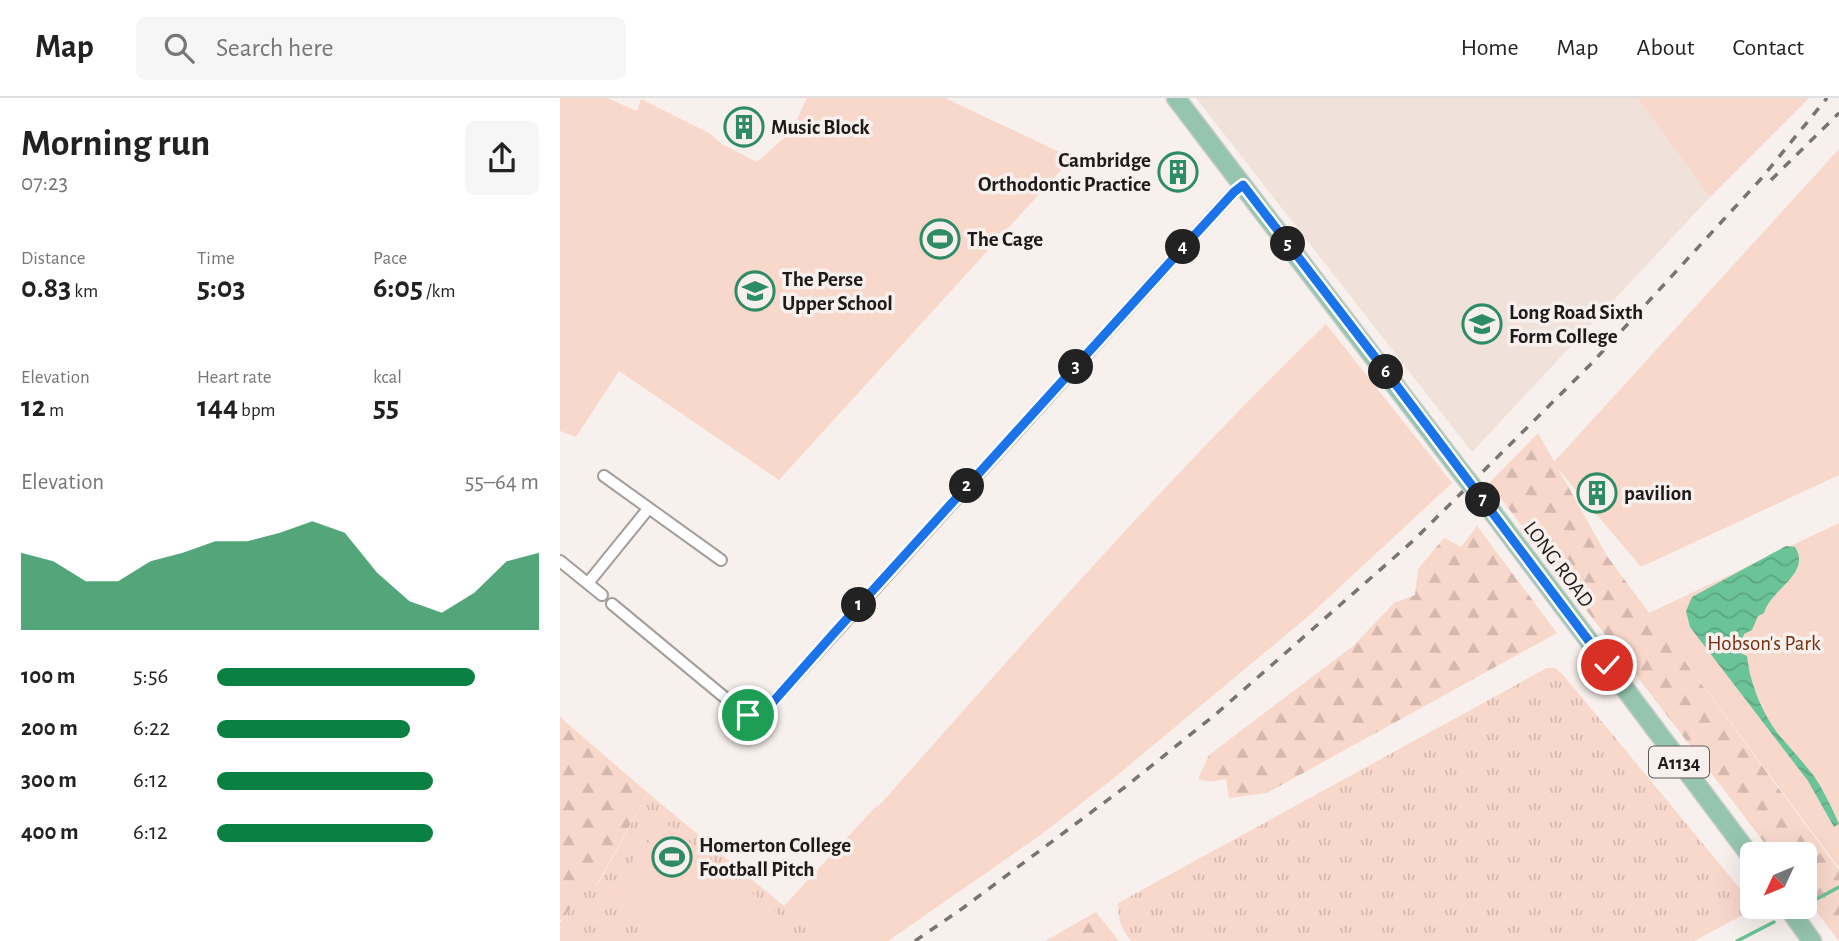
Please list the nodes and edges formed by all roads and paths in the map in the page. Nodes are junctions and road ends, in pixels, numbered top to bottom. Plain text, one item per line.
1 (1176, 98) edge
2 (1243, 185) junction
3 (604, 476) dead end
4 (648, 509) junction
5 (721, 560) dead end
6 (560, 561) edge
7 (588, 583) junction
8 (602, 595) dead end
9 (612, 604) dead end
10 (1740, 842) edge
11 (1797, 919) edge
12 (1813, 941) edge

1 - 2 main road, LONG ROAD / A1134
2 - 9 street
2 - 10 main road, LONG ROAD / A1134, bridge
3 - 4 street
4 - 5 street
4 - 7 street
6 - 7 street
7 - 8 street
11 - 12 main road

